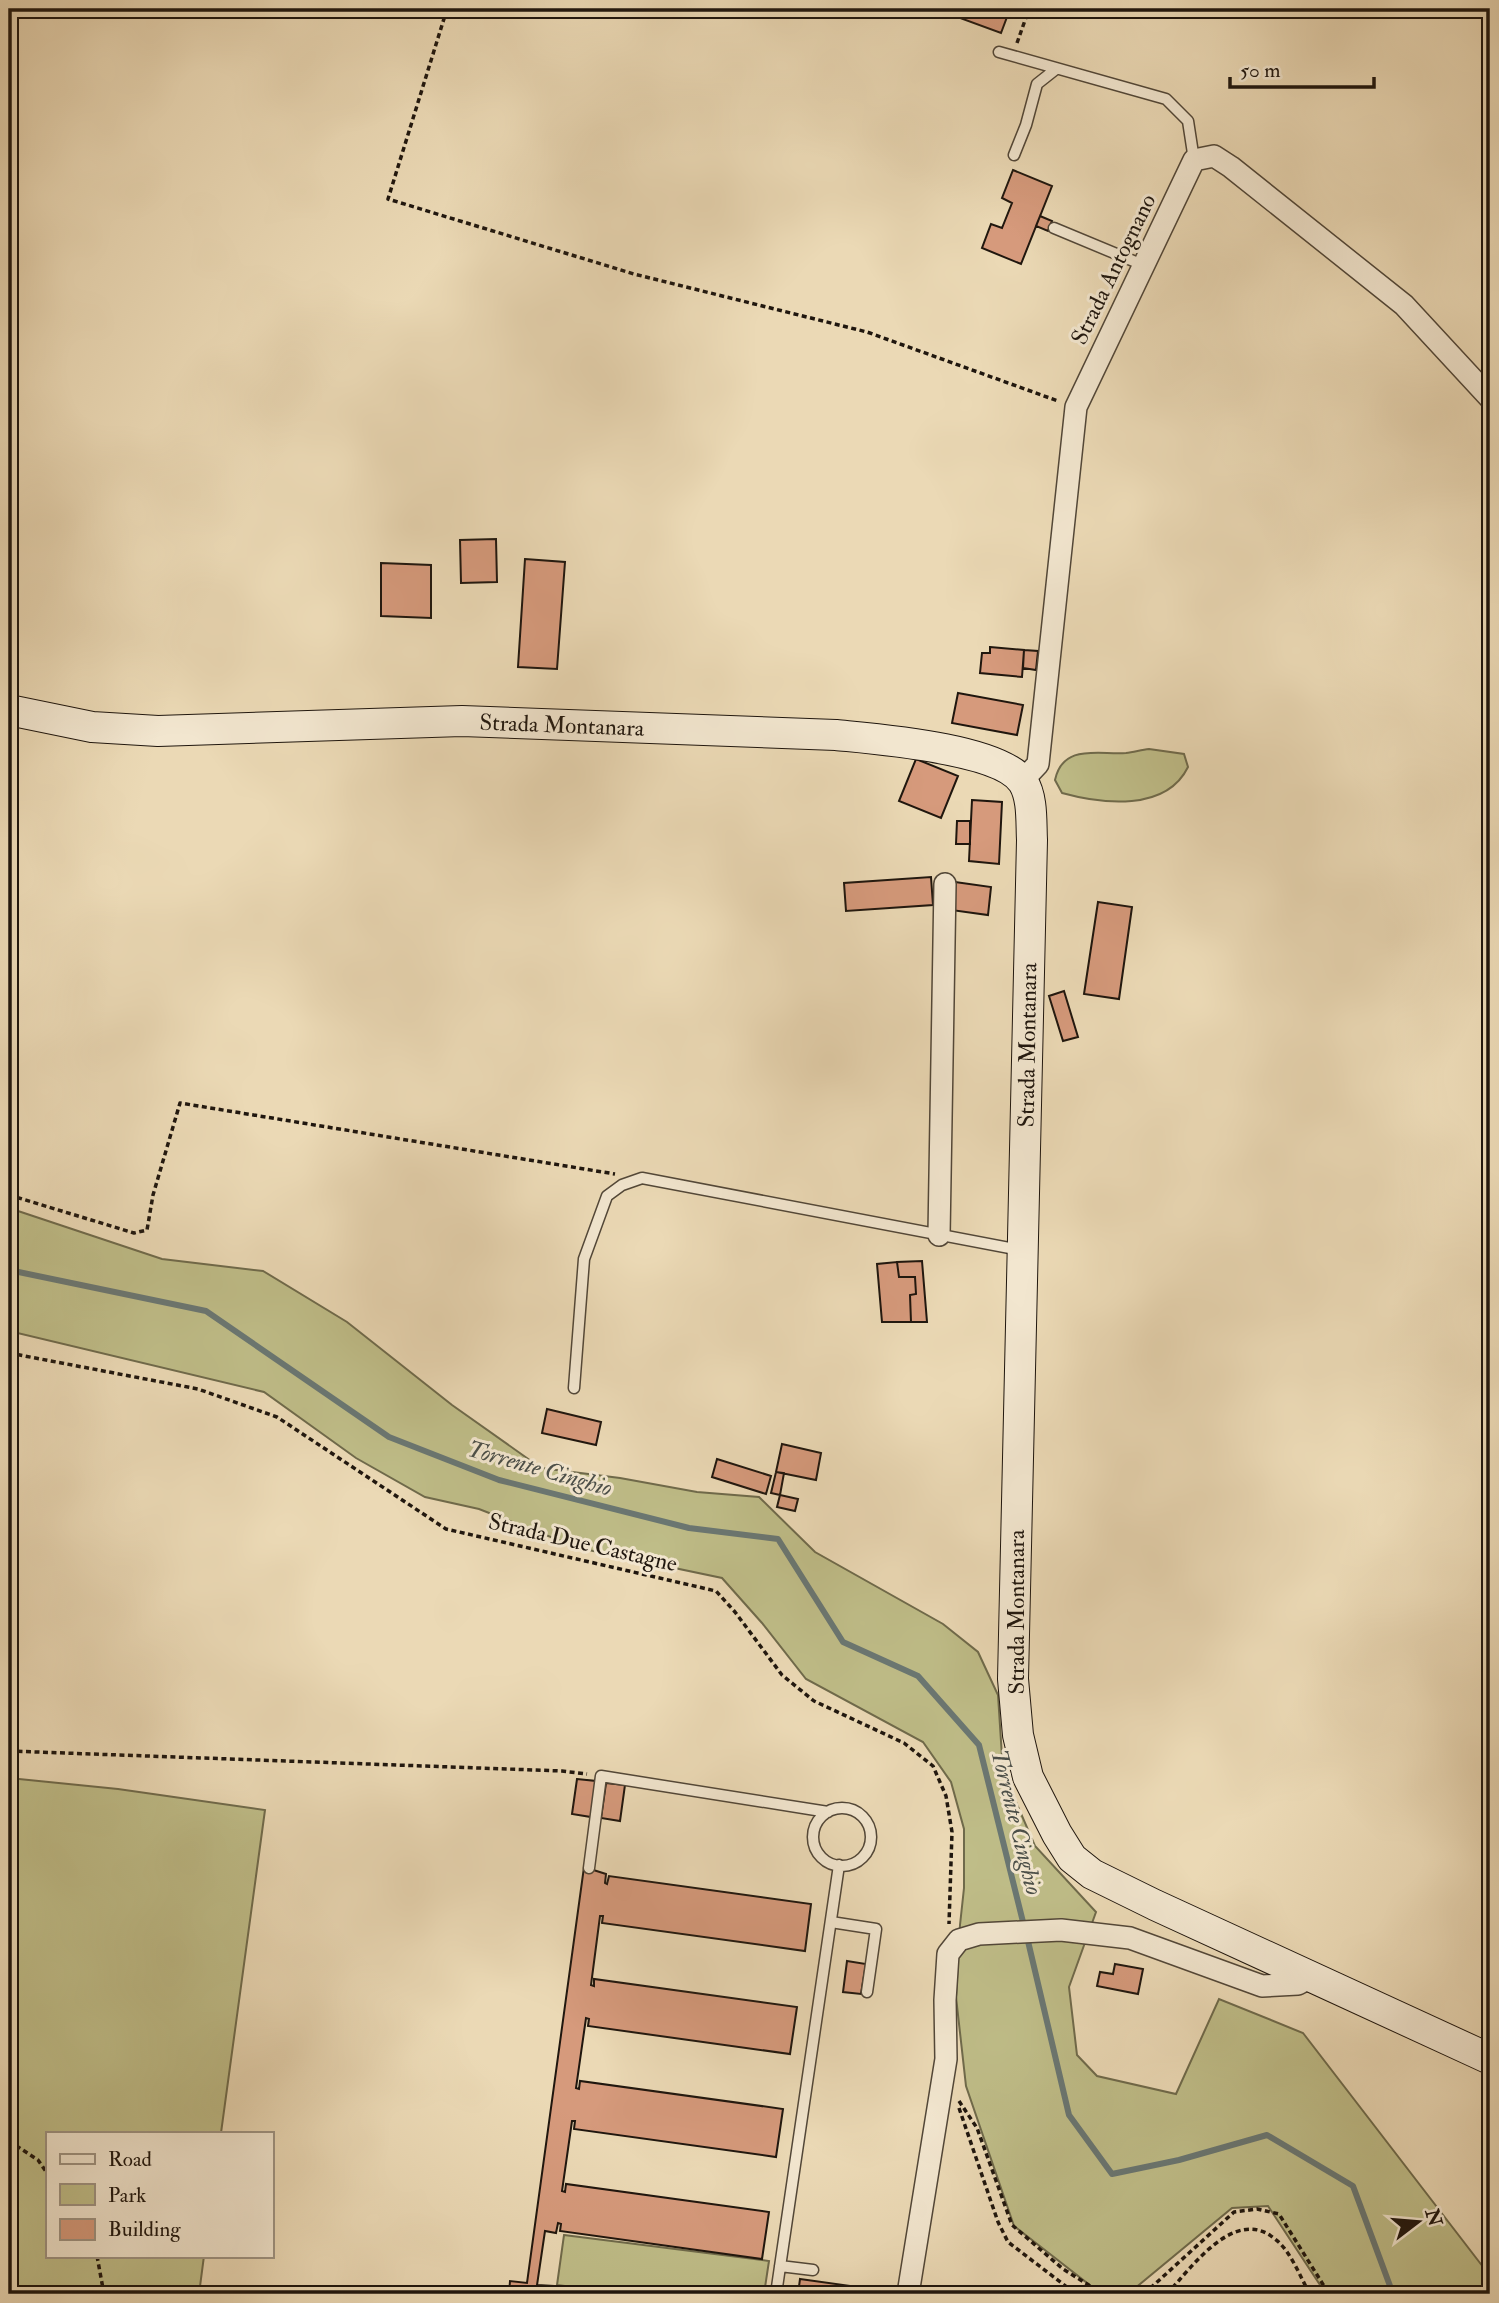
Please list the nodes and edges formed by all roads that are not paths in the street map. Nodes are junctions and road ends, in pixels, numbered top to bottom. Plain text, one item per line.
1 (999, 52) dead end
2 (1056, 69) junction
3 (1014, 155) dead end
4 (1194, 160) junction
5 (1054, 228) dead end
6 (1143, 265) junction
7 (1490, 398) edge
8 (9, 710) edge
9 (1023, 781) junction
10 (945, 884) dead end
11 (939, 1235) junction
12 (1023, 1251) junction
13 (573, 1388) dead end
14 (828, 1812) junction
15 (839, 1865) junction
16 (589, 1868) dead end
17 (831, 1922) junction
18 (1313, 1976) junction
19 (867, 1992) dead end
20 (1490, 2059) edge
21 (780, 2266) junction
22 (813, 2270) dead end
23 (776, 2294) edge
24 (908, 2294) edge

1 - 2 lane
2 - 3 lane
2 - 4 lane
4 - 6 street, Strada Antognano
4 - 7 street
5 - 6 lane
6 - 9 street, Strada Antognano
8 - 9 main road, Strada Montanara
9 - 12 main road, Strada Montanara
10 - 11 street
11 - 12 lane
11 - 13 lane
12 - 18 main road, Strada Montanara
14 - 15 lane
14 - 15 lane
14 - 16 lane
15 - 17 lane
17 - 19 lane
17 - 21 lane
18 - 20 main road, Strada Montanara
18 - 24 street
21 - 22 lane
21 - 23 lane

